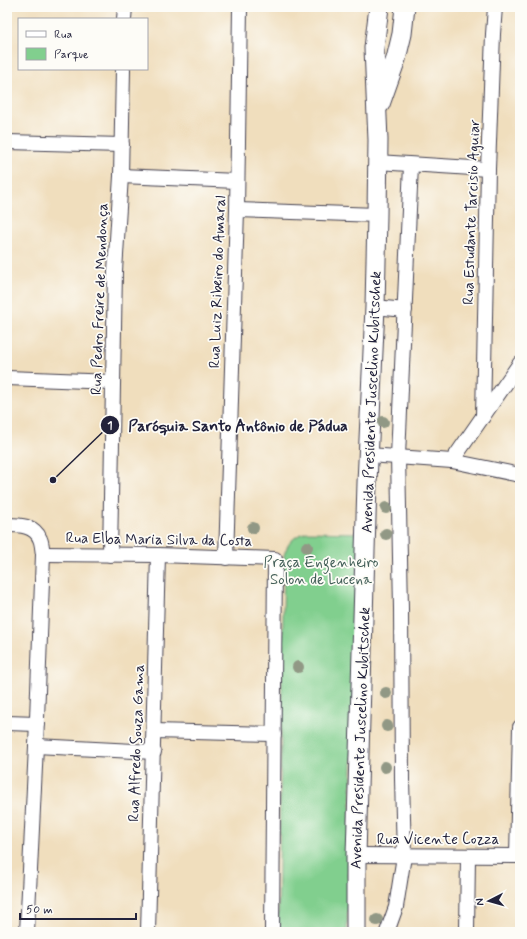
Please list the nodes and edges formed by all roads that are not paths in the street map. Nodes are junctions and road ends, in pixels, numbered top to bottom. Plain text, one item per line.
1 (125, 7) edge
2 (240, 7) edge
3 (379, 7) edge
4 (405, 7) edge
5 (495, 7) edge
6 (124, 18) edge
7 (124, 70) edge
8 (376, 112) junction
9 (7, 142) edge
10 (122, 145) junction
11 (377, 162) junction
12 (411, 165) junction
13 (488, 169) junction
14 (121, 176) junction
15 (237, 181) junction
16 (237, 210) junction
17 (377, 215) junction
18 (375, 307) junction
19 (404, 310) junction
20 (520, 363) edge
21 (7, 378) edge
22 (113, 382) junction
23 (483, 417) junction
24 (368, 455) junction
25 (398, 456) junction
26 (452, 461) junction
27 (520, 474) edge
28 (10, 525) edge
29 (43, 554) junction
30 (110, 555) junction
31 (158, 555) junction
32 (226, 558) junction
33 (7, 724) edge
34 (37, 724) junction
35 (520, 727) edge
36 (154, 731) junction
37 (274, 734) junction
38 (36, 746) junction
39 (154, 752) junction
40 (356, 855) junction
41 (404, 856) junction
42 (468, 856) junction
43 (519, 856) edge
44 (28, 932) edge
45 (148, 932) edge
46 (272, 932) edge
47 (356, 932) edge
48 (387, 932) edge
49 (467, 932) edge

1 - 6 street
2 - 15 street, Rua Luiz Ribeiro do Amaral
3 - 8 main road, Avenida Presidente Juscelino Kubitschek
4 - 8 main road
5 - 13 street, Rua Estudante Tarcisio Aguiar
7 - 10 street, Rua Pedro Freire de Mendonça
8 - 11 main road, Avenida Presidente Juscelino Kubitschek
9 - 10 street
10 - 14 street, Rua Pedro Freire de Mendonça
11 - 12 street
11 - 17 main road, Avenida Presidente Juscelino Kubitschek
12 - 13 street
12 - 19 street
13 - 23 street, Rua Estudante Tarcisio Aguiar
14 - 15 street
14 - 22 street, Rua Pedro Freire de Mendonça
15 - 16 street, Rua Luiz Ribeiro do Amaral
16 - 17 street
16 - 32 street, Rua Luiz Ribeiro do Amaral
17 - 18 main road, Avenida Presidente Juscelino Kubitschek
18 - 19 street
18 - 24 main road, Avenida Presidente Juscelino Kubitschek
19 - 25 street
20 - 23 street
21 - 22 street
22 - 30 street, Rua Pedro Freire de Mendonça
23 - 26 street
24 - 25 street
24 - 40 main road, Avenida Presidente Juscelino Kubitschek
25 - 26 street
25 - 41 street
26 - 27 street
28 - 29 street
29 - 30 street, Rua Elba Maria Silva da Costa
29 - 34 street
30 - 31 street, Rua Elba Maria Silva da Costa
31 - 32 street, Rua Elba Maria Silva da Costa
31 - 36 street, Rua Alfredo Souza Gama
32 - 37 street, Rua Elba Maria Silva da Costa
33 - 34 street
34 - 38 street
35 - 43 street
36 - 37 street
36 - 39 street, Rua Alfredo Souza Gama
37 - 46 street
38 - 39 street
38 - 44 street
39 - 45 street, Rua Alfredo Souza Gama
40 - 41 street, Rua Vicente Cozza
40 - 47 main road, Avenida Presidente Juscelino Kubitschek
41 - 42 street, Rua Vicente Cozza
41 - 48 street
42 - 43 street, Rua Vicente Cozza
42 - 49 street

